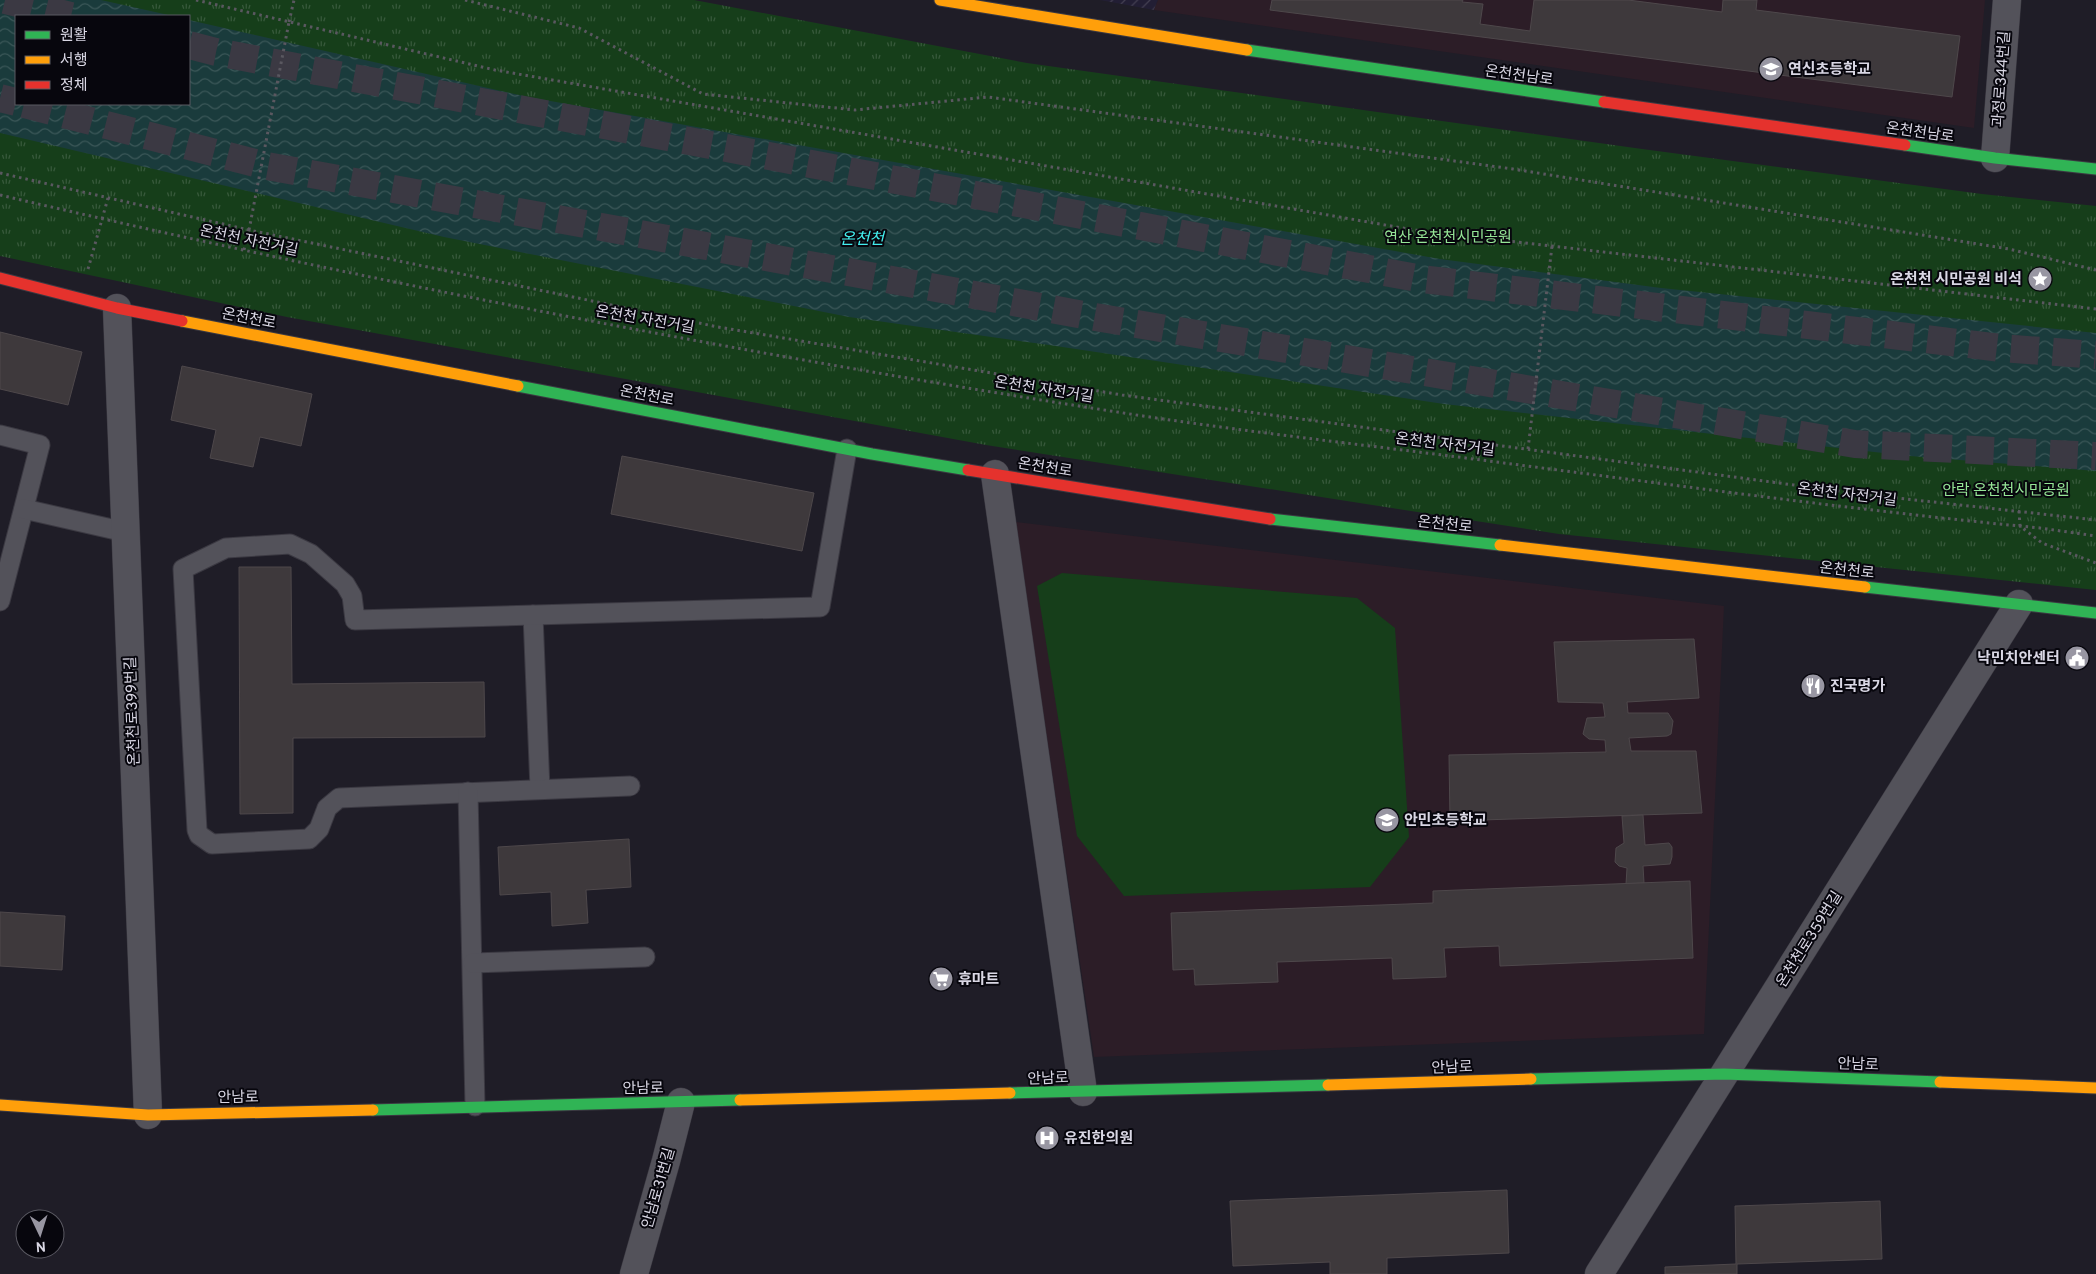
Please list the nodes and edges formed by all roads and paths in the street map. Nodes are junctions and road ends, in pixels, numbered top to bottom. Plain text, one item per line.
1 (196, 0) edge
2 (294, 0) edge
3 (465, 0) edge
4 (940, 0) edge
5 (2007, 0) edge
6 (289, 22) junction
7 (1995, 158) junction
8 (2096, 169) edge
9 (0, 173) edge
10 (0, 195) edge
11 (108, 198) junction
12 (101, 219) junction
13 (249, 230) junction
14 (1552, 246) junction
15 (244, 250) junction
16 (2096, 270) edge
17 (0, 278) edge
18 (80, 299) junction
19 (117, 308) junction
20 (2096, 309) edge
21 (0, 435) edge
22 (847, 449) junction
23 (1528, 449) junction
24 (994, 474) junction
25 (24, 509) junction
26 (2019, 511) junction
27 (2096, 520) edge
28 (2020, 526) junction
29 (125, 532) junction
30 (2096, 536) edge
31 (2096, 563) edge
32 (0, 601) edge
33 (2019, 604) junction
34 (2096, 613) edge
35 (532, 615) junction
36 (630, 786) dead end
37 (540, 789) junction
38 (468, 792) junction
39 (645, 957) dead end
40 (473, 962) junction
41 (1724, 1074) junction
42 (2096, 1088) edge
43 (1083, 1092) junction
44 (681, 1102) junction
45 (0, 1105) edge
46 (474, 1106) junction
47 (148, 1114) junction
48 (634, 1274) edge
49 (1599, 1274) edge

1 - 6 path
2 - 6 path
3 - 16 path
4 - 7 street, 온천천남로
5 - 7 street, 과정로344번길
6 - 13 path, bridge
6 - 14 path
7 - 8 street, 온천천남로
9 - 11 path
10 - 12 path, 온천천 자전거길
11 - 12 path
11 - 13 path
12 - 15 path, 온천천 자전거길
12 - 18 path
13 - 15 path
13 - 23 path
14 - 20 path
14 - 23 path, bridge
15 - 28 path, 온천천 자전거길
17 - 18 street, 온천천로
18 - 19 street, 온천천로
19 - 22 street, 온천천로
19 - 29 street, 온천천로399번길
21 - 25 lane
22 - 24 street, 온천천로
22 - 35 lane
23 - 26 path
24 - 33 street, 온천천로
24 - 43 street
25 - 29 lane
25 - 32 lane
26 - 27 path
26 - 28 path
28 - 30 path, 온천천 자전거길
28 - 31 path
29 - 47 street, 온천천로399번길
33 - 34 street, 온천천로
33 - 41 street, 온천천로359번길
35 - 37 lane
35 - 38 lane
36 - 37 lane
37 - 38 lane
38 - 40 lane
39 - 40 lane
40 - 46 lane
41 - 42 street, 안남로
41 - 43 street, 안남로
41 - 49 street, 온천천로359번길
43 - 44 street, 안남로
44 - 46 street, 안남로
44 - 48 street, 안남로31번길
45 - 47 street, 안남로
46 - 47 street, 안남로

